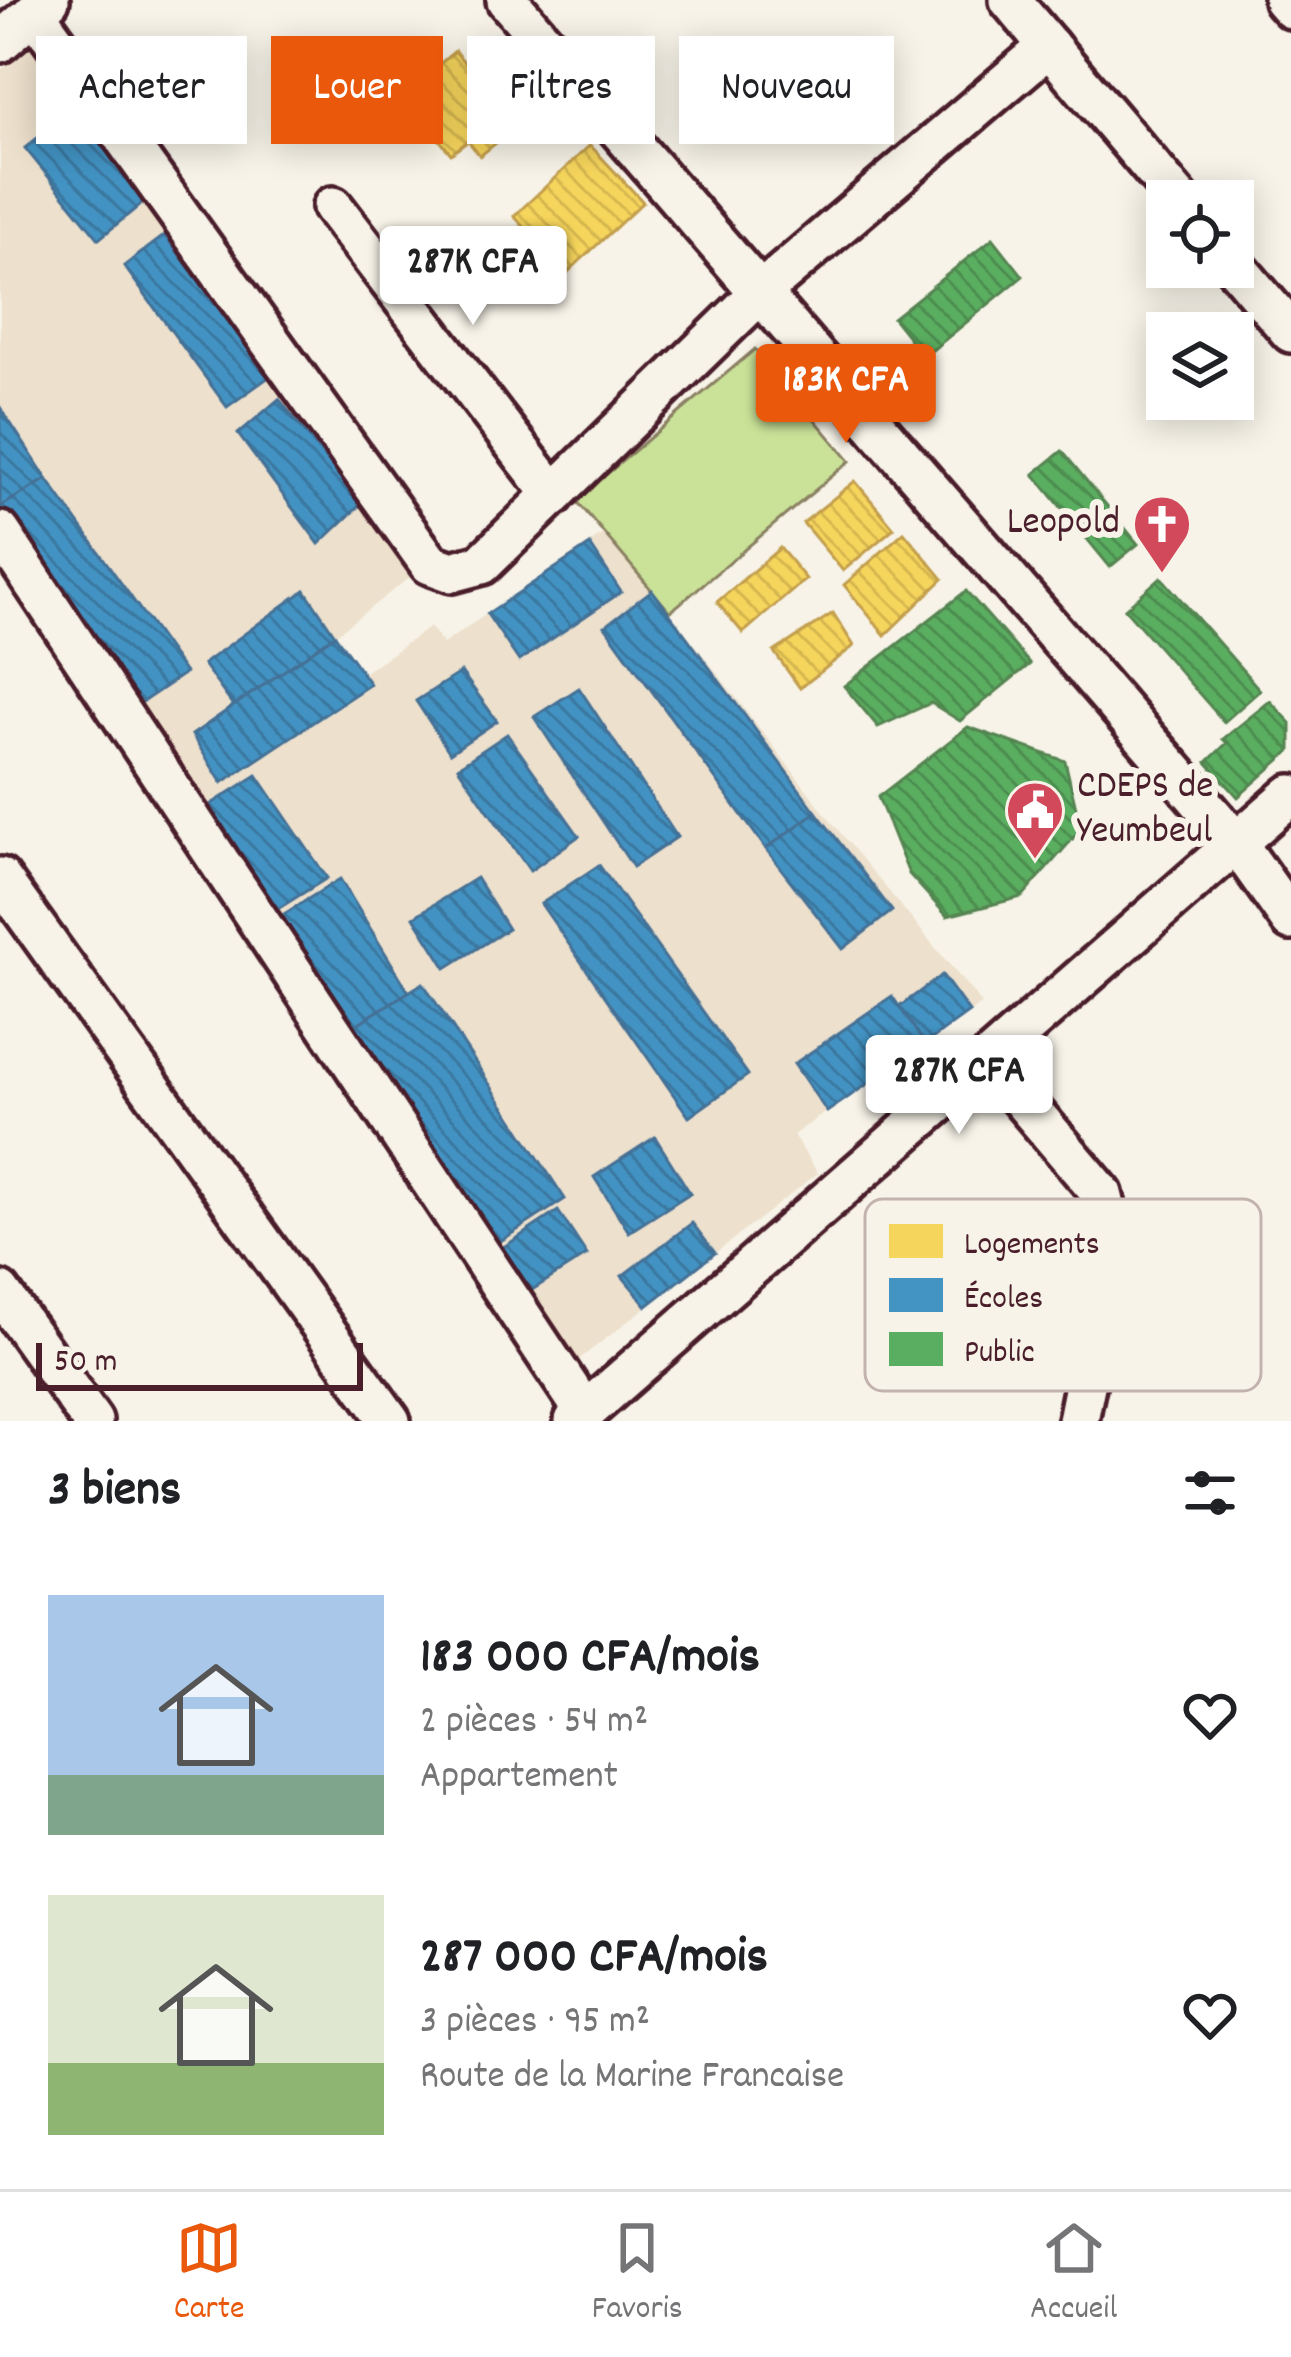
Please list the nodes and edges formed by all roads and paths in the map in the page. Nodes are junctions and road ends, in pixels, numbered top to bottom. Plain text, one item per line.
1 (507, 0) edge
2 (1010, 0) edge
3 (1284, 0) edge
4 (42, 6) edge
5 (1291, 8) edge
6 (0, 42) edge
7 (1048, 46) junction
8 (1162, 180) edge
9 (334, 207) dead end
10 (1253, 288) edge
11 (762, 291) junction
12 (1291, 332) edge
13 (554, 495) junction
14 (0, 532) edge
15 (1291, 795) edge
16 (1238, 845) junction
17 (0, 878) edge
18 (1291, 920) edge
19 (989, 1061) junction
20 (1103, 1199) edge
21 (0, 1292) edge
22 (1083, 1391) edge
23 (580, 1416) edge
24 (92, 1421) edge
25 (390, 1421) edge
26 (1078, 1421) edge

1 - 11 street
2 - 7 street
3 - 5 street
4 - 6 street
4 - 13 street
7 - 8 street
7 - 11 street
9 - 13 street
10 - 12 street
11 - 13 street
11 - 16 street
14 - 23 street
15 - 16 street
16 - 18 street
16 - 19 street
17 - 25 street
19 - 20 street
19 - 23 street
21 - 24 street
22 - 26 street

